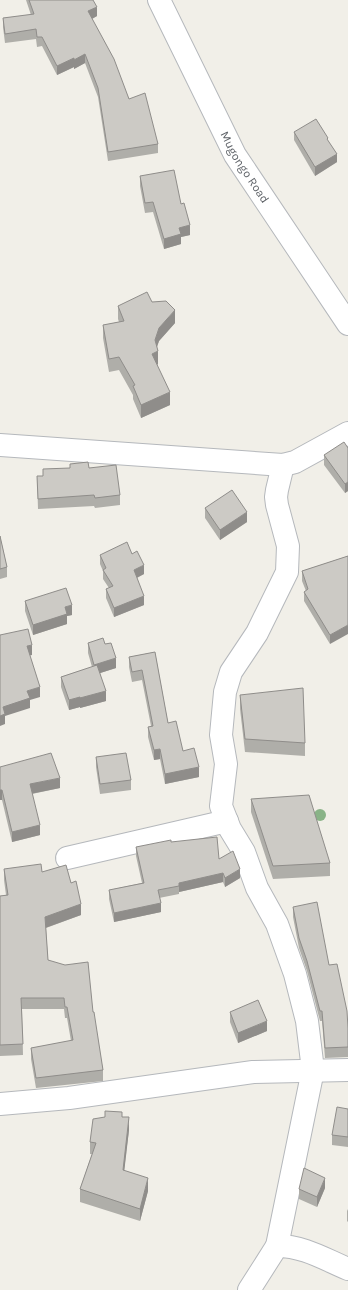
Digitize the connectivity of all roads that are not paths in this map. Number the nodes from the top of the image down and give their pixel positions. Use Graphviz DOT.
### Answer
graph roads {
  1 [pos="159,0"];
  2 [pos="348,324"];
  3 [pos="348,433"];
  4 [pos="0,445"];
  5 [pos="283,465"];
  6 [pos="227,821"];
  7 [pos="67,858"];
  8 [pos="313,1070"];
  9 [pos="348,1070"];
  10 [pos="0,1104"];
  11 [pos="277,1246"];
  12 [pos="348,1270"];
  13 [pos="249,1290"];
  1 -- 2 [label="street, Mugongo Road"];
  3 -- 5 [label="street"];
  4 -- 5 [label="street"];
  5 -- 6 [label="street"];
  6 -- 7 [label="street"];
  6 -- 8 [label="street"];
  8 -- 9 [label="street"];
  8 -- 10 [label="street"];
  8 -- 11 [label="street"];
  11 -- 12 [label="street"];
  11 -- 13 [label="street"];
}
